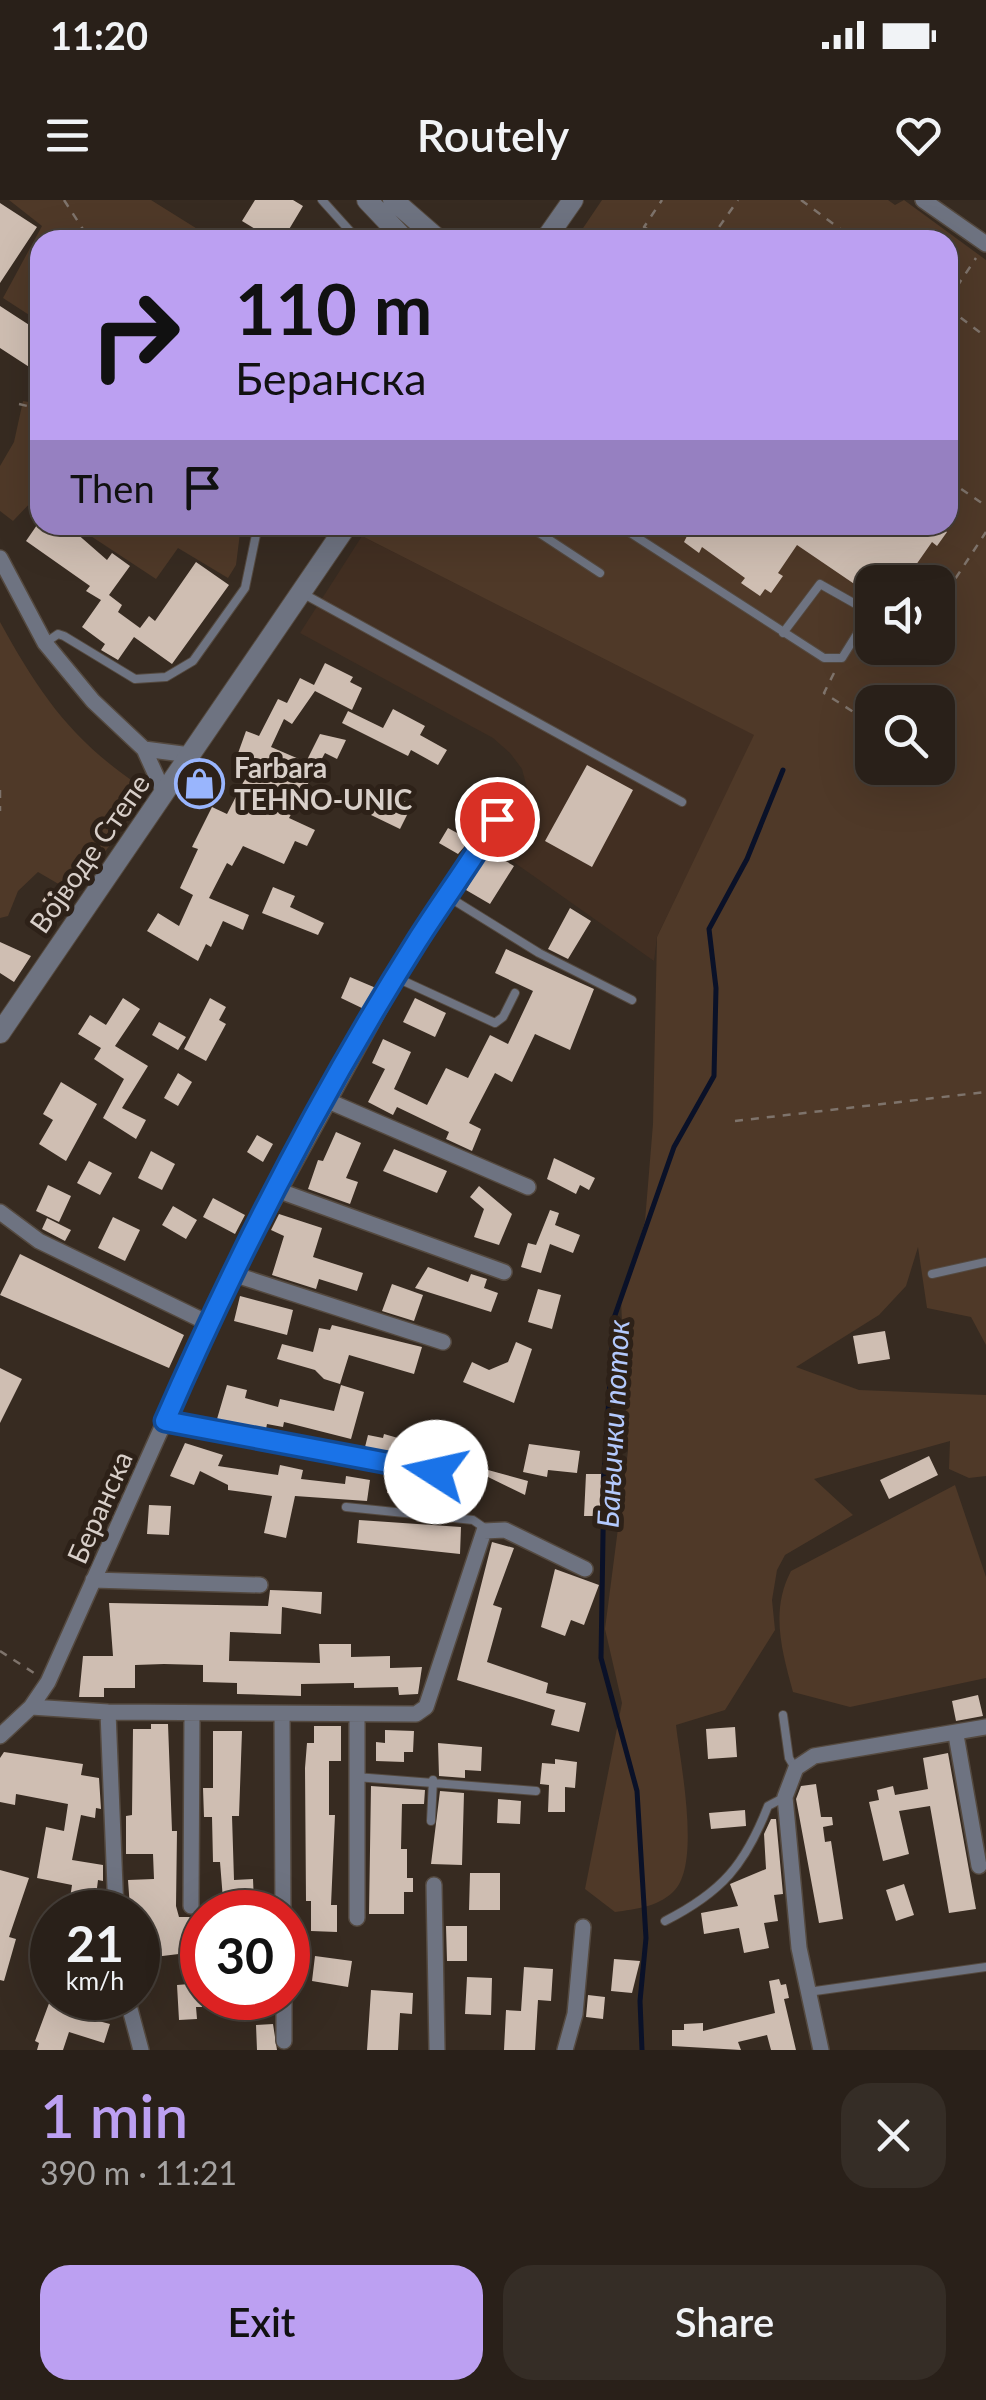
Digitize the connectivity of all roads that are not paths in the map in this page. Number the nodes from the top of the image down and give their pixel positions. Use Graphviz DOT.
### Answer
graph roads {
  1 [pos="322,200"];
  2 [pos="367,200"];
  3 [pos="572,200"];
  4 [pos="923,200"];
  5 [pos="388,208"];
  6 [pos="349,230"];
  7 [pos="400,230"];
  8 [pos="425,230"];
  9 [pos="552,230"];
  10 [pos="986,244"];
  11 [pos="256,535"];
  12 [pos="340,535"];
  13 [pos="544,535"];
  14 [pos="633,535"];
  15 [pos="0,558"];
  16 [pos="600,573"];
  17 [pos="302,593"];
  18 [pos="783,633"];
  19 [pos="45,643"];
  20 [pos="144,749"];
  21 [pos="190,755"];
  22 [pos="164,793"];
  23 [pos="682,802"];
  24 [pos="497,819"];
  25 [pos="447,896"];
  26 [pos="397,978"];
  27 [pos="514,993"];
  28 [pos="632,1000"];
  29 [pos="0,1033"];
  30 [pos="326,1100"];
  31 [pos="528,1188"];
  32 [pos="277,1190"];
  33 [pos="0,1212"];
  34 [pos="986,1262"];
  35 [pos="504,1272"];
  36 [pos="233,1274"];
  37 [pos="932,1274"];
  38 [pos="208,1323"];
  39 [pos="443,1342"];
  40 [pos="165,1421"];
  41 [pos="436,1472"];
  42 [pos="346,1507"];
  43 [pos="485,1530"];
  44 [pos="584,1569"];
  45 [pos="93,1580"];
  46 [pos="260,1585"];
  47 [pos="31,1706"];
  48 [pos="108,1712"];
  49 [pos="192,1713"];
  50 [pos="282,1714"];
  51 [pos="357,1714"];
  52 [pos="783,1715"];
  53 [pos="986,1727"];
  54 [pos="956,1735"];
  55 [pos="0,1736"];
  56 [pos="796,1768"];
  57 [pos="356,1777"];
  58 [pos="433,1780"];
  59 [pos="536,1792"];
  60 [pos="785,1797"];
  61 [pos="431,1821"];
  62 [pos="979,1866"];
  63 [pos="434,1885"];
  64 [pos="115,1890"];
  65 [pos="191,1890"];
  66 [pos="283,1890"];
  67 [pos="357,1918"];
  68 [pos="665,1920"];
  69 [pos="583,1927"];
  70 [pos="986,1967"];
  71 [pos="808,1992"];
  72 [pos="134,2020"];
  73 [pos="284,2020"];
  74 [pos="284,2042"];
  75 [pos="141,2050"];
  76 [pos="437,2050"];
  77 [pos="565,2050"];
  78 [pos="821,2050"];
  1 -- 6 [label="lane"];
  2 -- 5 [label="street"];
  3 -- 9 [label="street"];
  4 -- 10 [label="street"];
  5 -- 7 [label="street"];
  5 -- 8 [label="street"];
  11 -- 19 [label="lane"];
  12 -- 17 [label="street, Војводе Степе"];
  13 -- 16 [label="lane"];
  14 -- 18 [label="lane"];
  15 -- 19 [label="street, Војводе Степе"];
  17 -- 21 [label="street, Војводе Степе"];
  17 -- 23 [label="lane"];
  18 -- 18 [label="lane"];
  19 -- 20 [label="street, Војводе Степе"];
  20 -- 21 [label="street, Војводе Степе"];
  20 -- 22 [label="street"];
  21 -- 22 [label="street, Војводе Степе"];
  22 -- 29 [label="street, Војводе Степе"];
  24 -- 25 [label="street, Беранска"];
  25 -- 26 [label="street, Беранска"];
  25 -- 28 [label="lane"];
  26 -- 27 [label="lane"];
  26 -- 30 [label="street, Беранска"];
  30 -- 31 [label="street"];
  30 -- 32 [label="street, Беранска"];
  32 -- 35 [label="street"];
  32 -- 36 [label="street, Беранска"];
  33 -- 38 [label="street"];
  34 -- 37 [label="lane"];
  36 -- 38 [label="street, Беранска"];
  36 -- 39 [label="street"];
  38 -- 40 [label="street, Беранска"];
  40 -- 41 [label="street"];
  40 -- 45 [label="street, Беранска"];
  42 -- 43 [label="lane"];
  43 -- 44 [label="street"];
  43 -- 51 [label="street"];
  45 -- 46 [label="street"];
  45 -- 47 [label="street, Беранска"];
  47 -- 48 [label="street"];
  47 -- 55 [label="street, Беранска"];
  48 -- 49 [label="street"];
  48 -- 64 [label="street"];
  49 -- 50 [label="street"];
  49 -- 65 [label="street"];
  50 -- 51 [label="street"];
  50 -- 66 [label="street"];
  51 -- 57 [label="street"];
  52 -- 56 [label="lane"];
  53 -- 54 [label="street"];
  54 -- 56 [label="street"];
  54 -- 62 [label="street"];
  56 -- 60 [label="street"];
  57 -- 58 [label="lane"];
  57 -- 67 [label="street"];
  58 -- 59 [label="lane"];
  58 -- 61 [label="lane"];
  60 -- 68 [label="lane"];
  60 -- 71 [label="street"];
  63 -- 76 [label="street"];
  69 -- 77 [label="street"];
  70 -- 71 [label="lane"];
  71 -- 78 [label="street"];
  72 -- 75 [label="street"];
  73 -- 74 [label="street"];
}
